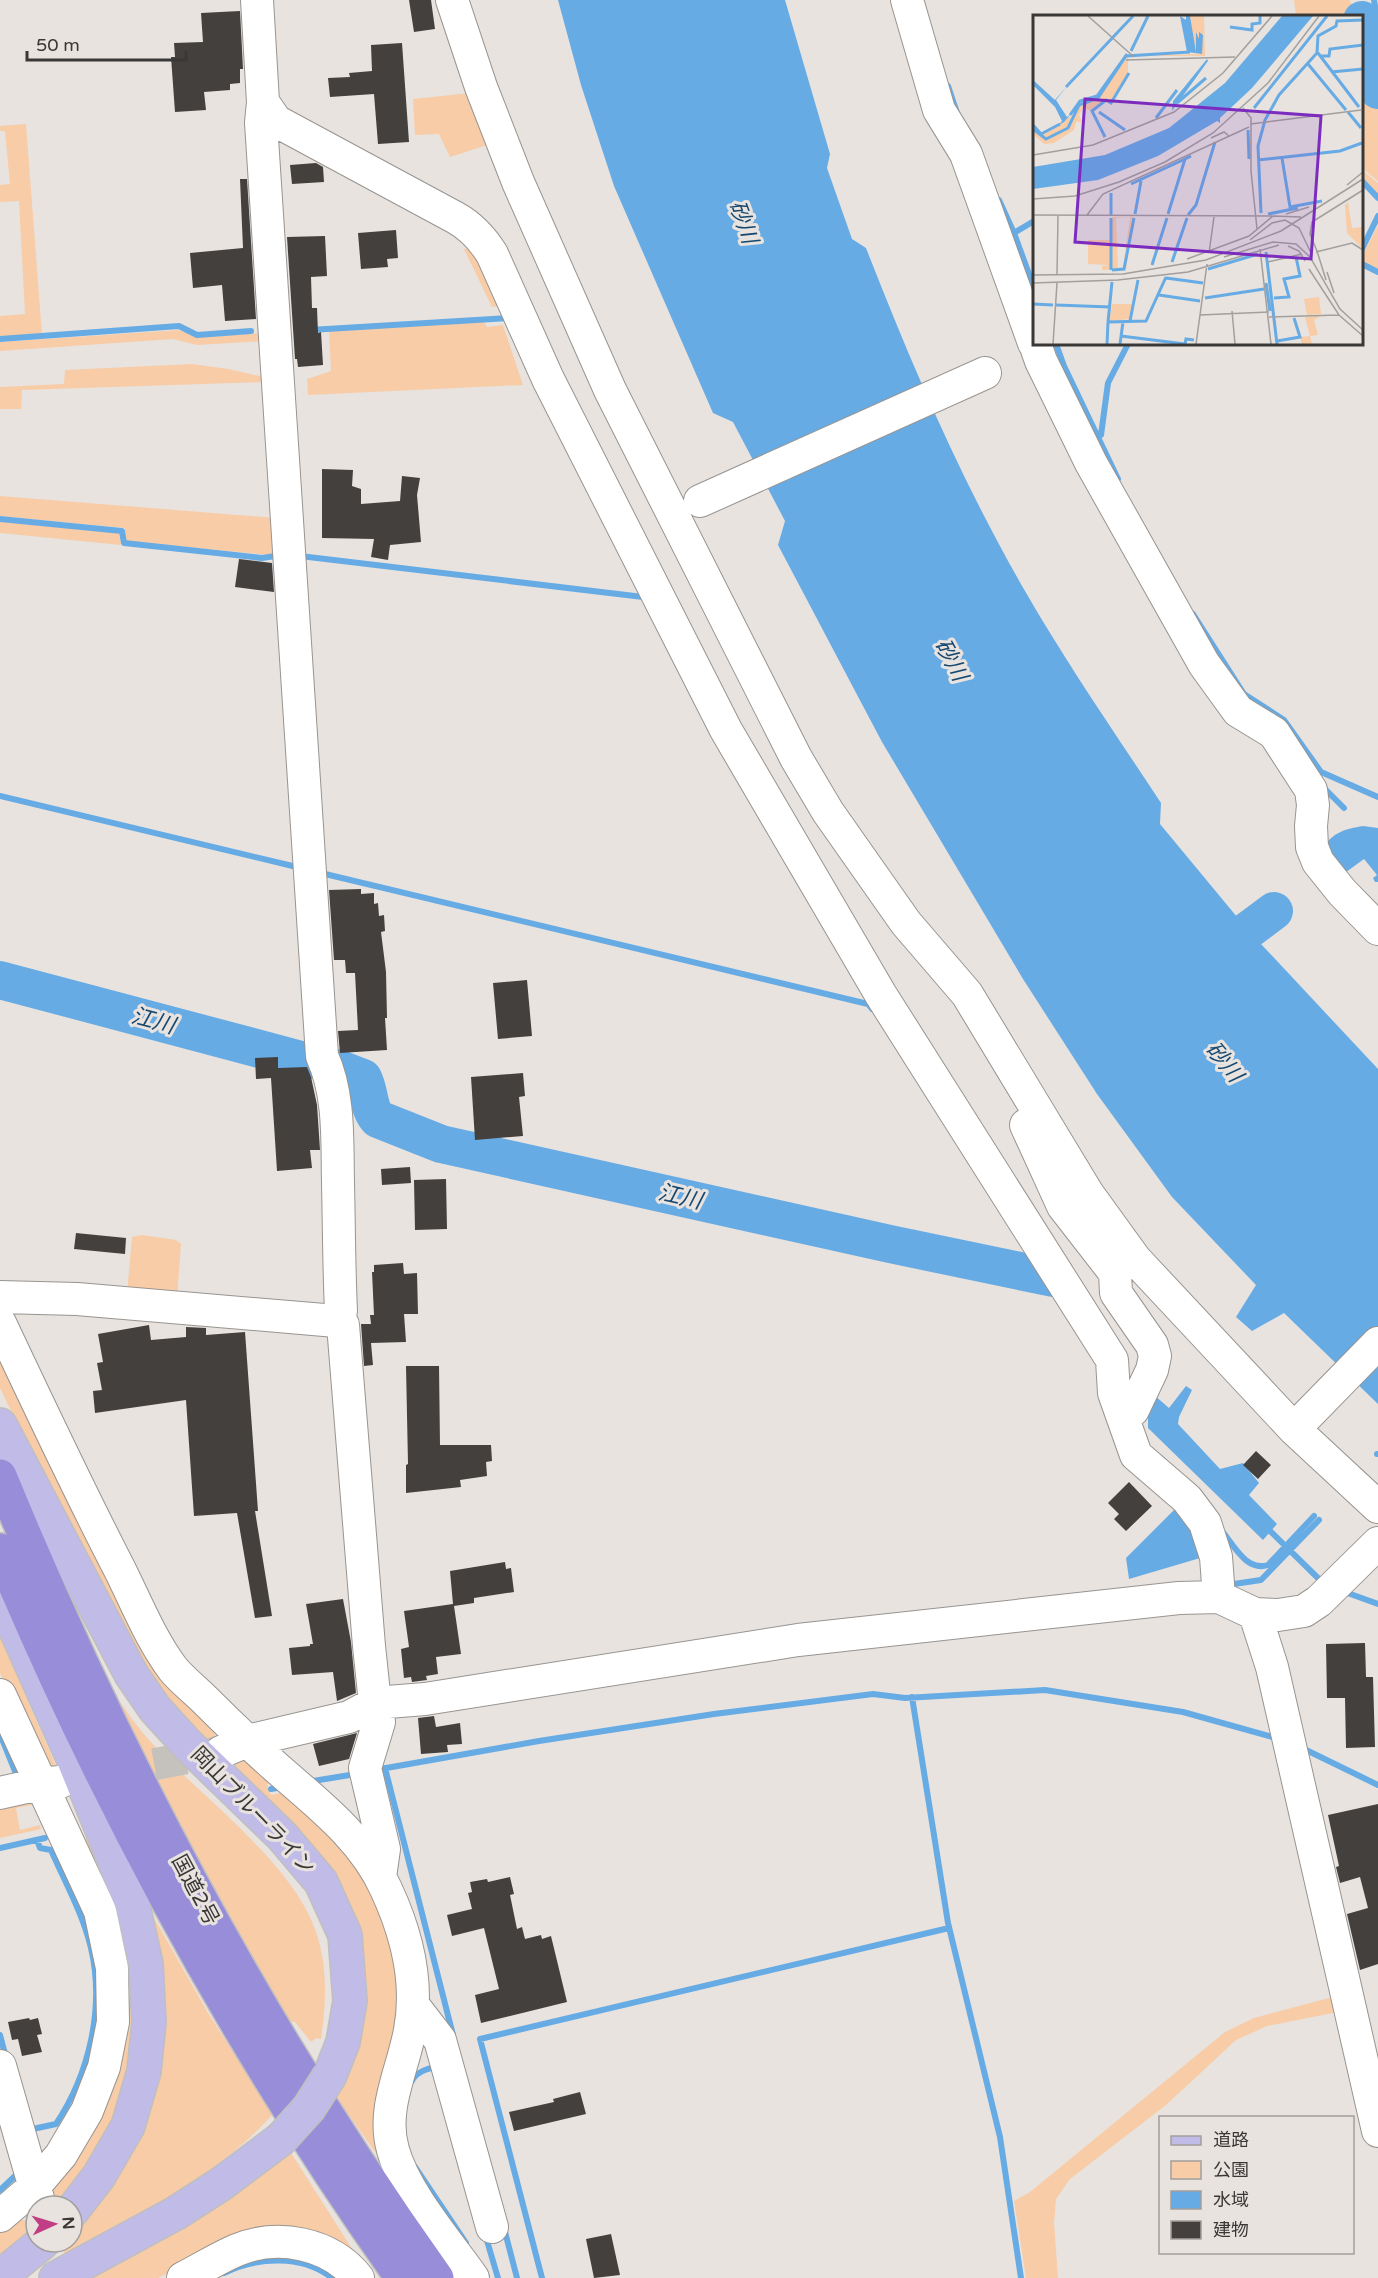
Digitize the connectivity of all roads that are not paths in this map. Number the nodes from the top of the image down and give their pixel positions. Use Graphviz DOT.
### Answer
graph roads {
  1 [pos="257,0"];
  2 [pos="452,0"];
  3 [pos="907,0"];
  4 [pos="263,102"];
  5 [pos="1033,338"];
  6 [pos="1036,345"];
  7 [pos="979,376"];
  8 [pos="700,501"];
  9 [pos="1378,929"];
  10 [pos="1009,1063"];
  11 [pos="0,1297"];
  12 [pos="336,1321"];
  13 [pos="0,1323"];
  14 [pos="1378,1342"];
  15 [pos="1123,1414"];
  16 [pos="1302,1420"];
  17 [pos="0,1425"];
  18 [pos="0,1476"];
  19 [pos="1378,1507"];
  20 [pos="1378,1543"];
  21 [pos="0,1550"];
  22 [pos="1218,1589"];
  23 [pos="0,1594"];
  24 [pos="1255,1614"];
  25 [pos="0,1695"];
  26 [pos="375,1703"];
  27 [pos="234,1747"];
  28 [pos="50,1783"];
  29 [pos="0,1793"];
  30 [pos="380,1877"];
  31 [pos="413,2005"];
  32 [pos="0,2066"];
  33 [pos="1378,2131"];
  34 [pos="36,2194"];
  35 [pos="38,2194"];
  36 [pos="84,2195"];
  37 [pos="24,2203"];
  38 [pos="0,2216"];
  39 [pos="492,2227"];
  40 [pos="28,2254"];
  41 [pos="0,2277"];
  42 [pos="56,2278"];
  43 [pos="183,2278"];
  44 [pos="358,2278"];
  45 [pos="402,2278"];
  46 [pos="437,2278"];
  47 [pos="473,2278"];
  1 -- 4 [label="street"];
  2 -- 10 [label="street"];
  3 -- 5 [label="street"];
  4 -- 12 [label="street"];
  4 -- 15 [label="street"];
  6 -- 9 [label="street"];
  7 -- 8 [label="street"];
  10 -- 15 [label="street"];
  10 -- 16 [label="street"];
  11 -- 12 [label="street"];
  12 -- 26 [label="street"];
  13 -- 27 [label="street"];
  14 -- 16 [label="street"];
  15 -- 22 [label="street"];
  16 -- 19 [label="street"];
  17 -- 42 [label="main road, 岡山ブルーライン, bridge"];
  18 -- 46 [label="highway, 国道2号"];
  20 -- 24 [label="street"];
  21 -- 45 [label="highway, 国道2号"];
  22 -- 24 [label="street"];
  22 -- 26 [label="street"];
  23 -- 36 [label="main road"];
  24 -- 33 [label="street"];
  25 -- 28 [label="street"];
  26 -- 27 [label="street"];
  26 -- 30 [label="street"];
  27 -- 30 [label="street"];
  28 -- 29 [label="street"];
  28 -- 35 [label="street"];
  30 -- 31 [label="street"];
  31 -- 39 [label="street"];
  31 -- 47 [label="street"];
  32 -- 34 [label="street"];
  37 -- 38 [label="street"];
  40 -- 41 [label="main road"];
  43 -- 44 [label="street"];
}
